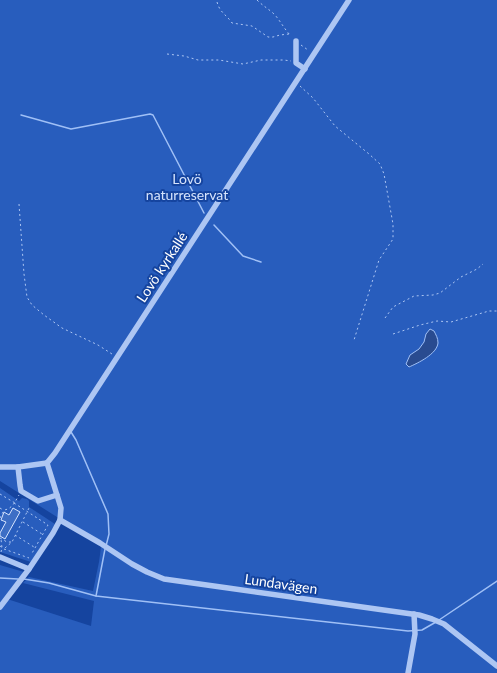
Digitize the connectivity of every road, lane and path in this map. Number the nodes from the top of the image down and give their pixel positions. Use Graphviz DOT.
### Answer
graph roads {
  1 [pos="257,0"];
  2 [pos="349,0"];
  3 [pos="217,2"];
  4 [pos="289,34"];
  5 [pos="296,41"];
  6 [pos="167,54"];
  7 [pos="314,54"];
  8 [pos="296,63"];
  9 [pos="305,69"];
  10 [pos="296,84"];
  11 [pos="19,204"];
  12 [pos="483,264"];
  13 [pos="497,311"];
  14 [pos="385,318"];
  15 [pos="393,334"];
  16 [pos="354,340"];
  17 [pos="117,357"];
  18 [pos="47,463"];
  19 [pos="0,467"];
  20 [pos="18,467"];
  21 [pos="21,491"];
  22 [pos="0,494"];
  23 [pos="57,495"];
  24 [pos="14,503"];
  25 [pos="30,506"];
  26 [pos="0,508"];
  27 [pos="4,510"];
  28 [pos="27,512"];
  29 [pos="0,518"];
  30 [pos="60,520"];
  31 [pos="22,522"];
  32 [pos="15,535"];
  33 [pos="42,535"];
  34 [pos="1,538"];
  35 [pos="12,542"];
  36 [pos="35,547"];
  37 [pos="1,551"];
  38 [pos="29,569"];
  39 [pos="0,607"];
  40 [pos="414,614"];
  41 [pos="497,666"];
  42 [pos="408,673"];
  1 -- 4 [label="path"];
  2 -- 7 [label="street, Lovö kyrkallé"];
  3 -- 4 [label="path"];
  4 -- 5 [label="path"];
  5 -- 7 [label="path"];
  5 -- 8 [label="street"];
  6 -- 8 [label="path"];
  7 -- 9 [label="street, Lovö kyrkallé"];
  8 -- 9 [label="street"];
  9 -- 10 [label="street, Lovö kyrkallé"];
  10 -- 16 [label="path"];
  10 -- 17 [label="street, Lovö kyrkallé"];
  11 -- 17 [label="path"];
  12 -- 14 [label="path"];
  13 -- 15 [label="path"];
  17 -- 18 [label="street, Lovö kyrkallé"];
  18 -- 20 [label="street"];
  18 -- 23 [label="street"];
  19 -- 20 [label="street"];
  20 -- 21 [label="street"];
  21 -- 23 [label="street"];
  21 -- 24 [label="path"];
  22 -- 24 [label="path"];
  23 -- 30 [label="street"];
  24 -- 27 [label="path"];
  24 -- 28 [label="path"];
  25 -- 28 [label="path"];
  26 -- 27 [label="path"];
  27 -- 29 [label="path"];
  28 -- 31 [label="path"];
  28 -- 33 [label="path"];
  30 -- 38 [label="street"];
  30 -- 40 [label="street, Lundavägen"];
  31 -- 32 [label="path"];
  31 -- 33 [label="path"];
  32 -- 35 [label="path"];
  32 -- 36 [label="path"];
  33 -- 36 [label="path"];
  34 -- 35 [label="path"];
  34 -- 37 [label="path"];
  35 -- 37 [label="path"];
  36 -- 37 [label="path"];
  37 -- 38 [label="street"];
  38 -- 39 [label="street"];
  40 -- 41 [label="street, Lundavägen"];
  40 -- 42 [label="street"];
}
